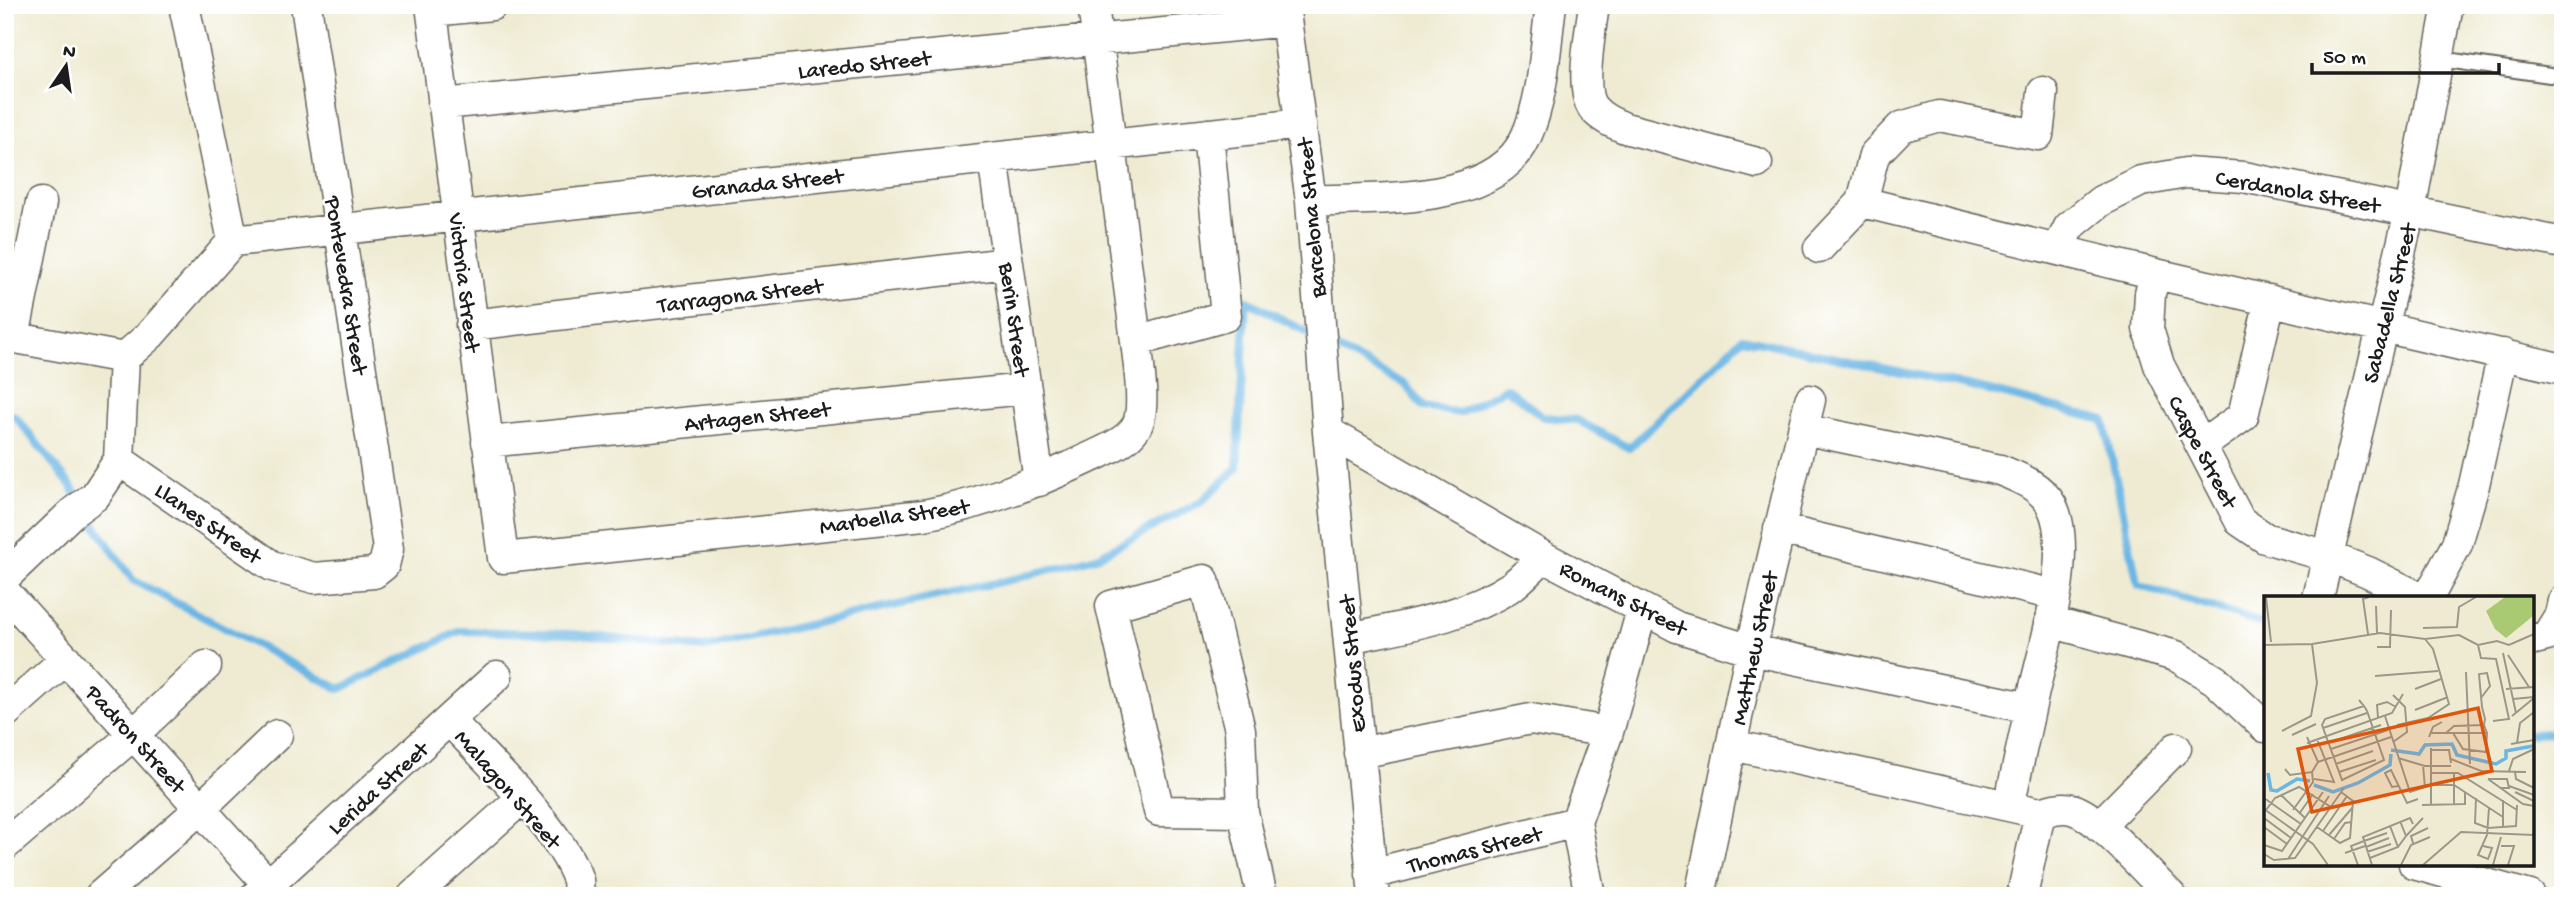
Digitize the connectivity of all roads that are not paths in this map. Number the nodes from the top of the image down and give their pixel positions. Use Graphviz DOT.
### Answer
graph roads {
  1 [pos="184,5"];
  2 [pos="306,5"];
  3 [pos="492,5"];
  4 [pos="1093,5"];
  5 [pos="1551,5"];
  6 [pos="1594,5"];
  7 [pos="2448,5"];
  8 [pos="431,8"];
  9 [pos="1285,13"];
  10 [pos="1098,40"];
  11 [pos="2440,59"];
  12 [pos="2550,75"];
  13 [pos="2043,92"];
  14 [pos="443,104"];
  15 [pos="1301,124"];
  16 [pos="1208,134"];
  17 [pos="1111,145"];
  18 [pos="993,158"];
  19 [pos="1757,163"];
  20 [pos="1311,201"];
  21 [pos="1862,202"];
  22 [pos="41,203"];
  23 [pos="2410,211"];
  24 [pos="457,216"];
  25 [pos="339,230"];
  26 [pos="233,241"];
  27 [pos="2563,243"];
  28 [pos="1819,248"];
  29 [pos="2058,249"];
  30 [pos="1008,262"];
  31 [pos="2156,274"];
  32 [pos="2270,300"];
  33 [pos="471,325"];
  34 [pos="2382,326"];
  35 [pos="10,336"];
  36 [pos="1136,341"];
  37 [pos="2502,354"];
  38 [pos="124,358"];
  39 [pos="2563,369"];
  40 [pos="1026,389"];
  41 [pos="1810,400"];
  42 [pos="1803,429"];
  43 [pos="1328,432"];
  44 [pos="487,442"];
  45 [pos="2201,446"];
  46 [pos="119,460"];
  47 [pos="1040,481"];
  48 [pos="1779,529"];
  49 [pos="2327,556"];
  50 [pos="1544,557"];
  51 [pos="503,558"];
  52 [pos="384,565"];
  53 [pos="5,577"];
  54 [pos="5,592"];
  55 [pos="2318,596"];
  56 [pos="2416,596"];
  57 [pos="2429,596"];
  58 [pos="2563,601"];
  59 [pos="2053,608"];
  60 [pos="1642,610"];
  61 [pos="1349,638"];
  62 [pos="2533,640"];
  63 [pos="1751,650"];
  64 [pos="66,659"];
  65 [pos="206,666"];
  66 [pos="498,677"];
  67 [pos="2031,708"];
  68 [pos="5,713"];
  69 [pos="450,721"];
  70 [pos="2264,726"];
  71 [pos="1608,732"];
  72 [pos="133,735"];
  73 [pos="276,735"];
  74 [pos="1732,745"];
  75 [pos="2176,748"];
  76 [pos="1359,754"];
  77 [pos="522,798"];
  78 [pos="2009,806"];
  79 [pos="201,808"];
  80 [pos="1243,812"];
  81 [pos="2040,814"];
  82 [pos="1576,822"];
  83 [pos="2099,826"];
  84 [pos="5,845"];
  85 [pos="2421,866"];
  86 [pos="1373,885"];
  87 [pos="262,890"];
  88 [pos="100,896"];
  89 [pos="412,896"];
  90 [pos="578,896"];
  91 [pos="1262,896"];
  92 [pos="1590,896"];
  93 [pos="1700,896"];
  94 [pos="2022,896"];
  95 [pos="2171,896"];
  96 [pos="2530,896"];
  1 -- 26 [label="street"];
  2 -- 25 [label="street, Pontevedra Street"];
  3 -- 8 [label="street"];
  4 -- 10 [label="street, Marbella Street"];
  5 -- 20 [label="street"];
  6 -- 19 [label="street"];
  7 -- 11 [label="street, Sabadella Street"];
  8 -- 14 [label="street, Victoria Street"];
  9 -- 10 [label="street, Laredo Street"];
  9 -- 15 [label="street, Barcelona Street"];
  10 -- 14 [label="street, Laredo Street"];
  10 -- 17 [label="street, Marbella Street"];
  11 -- 12 [label="lane"];
  11 -- 23 [label="street, Sabadella Street"];
  13 -- 21 [label="street"];
  14 -- 24 [label="street, Victoria Street"];
  15 -- 16 [label="street, Granada Street"];
  15 -- 20 [label="street, Barcelona Street"];
  16 -- 17 [label="street, Granada Street"];
  16 -- 36 [label="street"];
  17 -- 18 [label="street, Granada Street"];
  17 -- 36 [label="street, Marbella Street"];
  18 -- 24 [label="street, Granada Street"];
  18 -- 30 [label="street, Berin Street"];
  20 -- 43 [label="street, Barcelona Street"];
  21 -- 28 [label="street"];
  21 -- 29 [label="street"];
  22 -- 35 [label="street"];
  23 -- 27 [label="street, Cerdanola Street"];
  23 -- 29 [label="street, Cerdanola Street"];
  23 -- 34 [label="street, Sabadella Street"];
  24 -- 25 [label="street, Granada Street"];
  24 -- 33 [label="street, Victoria Street"];
  25 -- 26 [label="street, Granada Street"];
  25 -- 52 [label="street, Pontevedra Street"];
  26 -- 38 [label="street"];
  29 -- 31 [label="street"];
  30 -- 33 [label="street, Tarragona Street"];
  30 -- 40 [label="street, Berin Street"];
  31 -- 32 [label="street"];
  31 -- 45 [label="street, Caspe Street"];
  32 -- 34 [label="street"];
  32 -- 45 [label="street"];
  33 -- 44 [label="street, Victoria Street"];
  34 -- 37 [label="street"];
  34 -- 49 [label="street, Sabadella Street"];
  35 -- 38 [label="street"];
  36 -- 47 [label="street, Marbella Street"];
  37 -- 39 [label="street"];
  37 -- 57 [label="street"];
  38 -- 46 [label="street"];
  40 -- 44 [label="street, Artagen Street"];
  40 -- 47 [label="street, Berin Street"];
  41 -- 42 [label="street, Matthew Street"];
  42 -- 48 [label="street, Matthew Street"];
  42 -- 59 [label="street"];
  43 -- 50 [label="street, Romans Street"];
  43 -- 61 [label="street, Exodus Street"];
  44 -- 51 [label="street, Victoria Street"];
  45 -- 49 [label="street, Caspe Street"];
  46 -- 52 [label="street, Llanes Street"];
  46 -- 53 [label="street"];
  47 -- 51 [label="street, Marbella Street"];
  48 -- 59 [label="street"];
  48 -- 63 [label="street, Matthew Street"];
  49 -- 55 [label="street, Sabadella Street"];
  49 -- 56 [label="street, Caspe Street"];
  50 -- 60 [label="street, Romans Street"];
  50 -- 61 [label="street"];
  54 -- 64 [label="street, Padron Street"];
  58 -- 62 [label="street"];
  59 -- 67 [label="street"];
  59 -- 70 [label="street"];
  60 -- 63 [label="street, Romans Street"];
  60 -- 71 [label="street"];
  61 -- 76 [label="street, Exodus Street"];
  63 -- 67 [label="street, Romans Street"];
  63 -- 74 [label="street, Matthew Street"];
  64 -- 68 [label="street"];
  64 -- 72 [label="street, Padron Street"];
  65 -- 72 [label="street"];
  66 -- 69 [label="street, Lerida Street"];
  67 -- 78 [label="street"];
  69 -- 77 [label="street, Malagon Street"];
  69 -- 87 [label="street, Lerida Street"];
  71 -- 76 [label="street"];
  71 -- 82 [label="street"];
  72 -- 79 [label="street, Padron Street"];
  72 -- 84 [label="street"];
  73 -- 79 [label="street"];
  74 -- 78 [label="street"];
  74 -- 93 [label="street, Matthew Street"];
  75 -- 83 [label="street"];
  76 -- 86 [label="street, Exodus Street"];
  77 -- 89 [label="street"];
  77 -- 90 [label="street, Malagon Street"];
  78 -- 81 [label="street"];
  79 -- 87 [label="street, Padron Street"];
  79 -- 88 [label="street"];
  80 -- 80 [label="street"];
  80 -- 91 [label="street"];
  81 -- 83 [label="street"];
  81 -- 94 [label="street"];
  82 -- 86 [label="street, Thomas Street"];
  82 -- 92 [label="street"];
  83 -- 95 [label="street"];
  85 -- 96 [label="street"];
}
